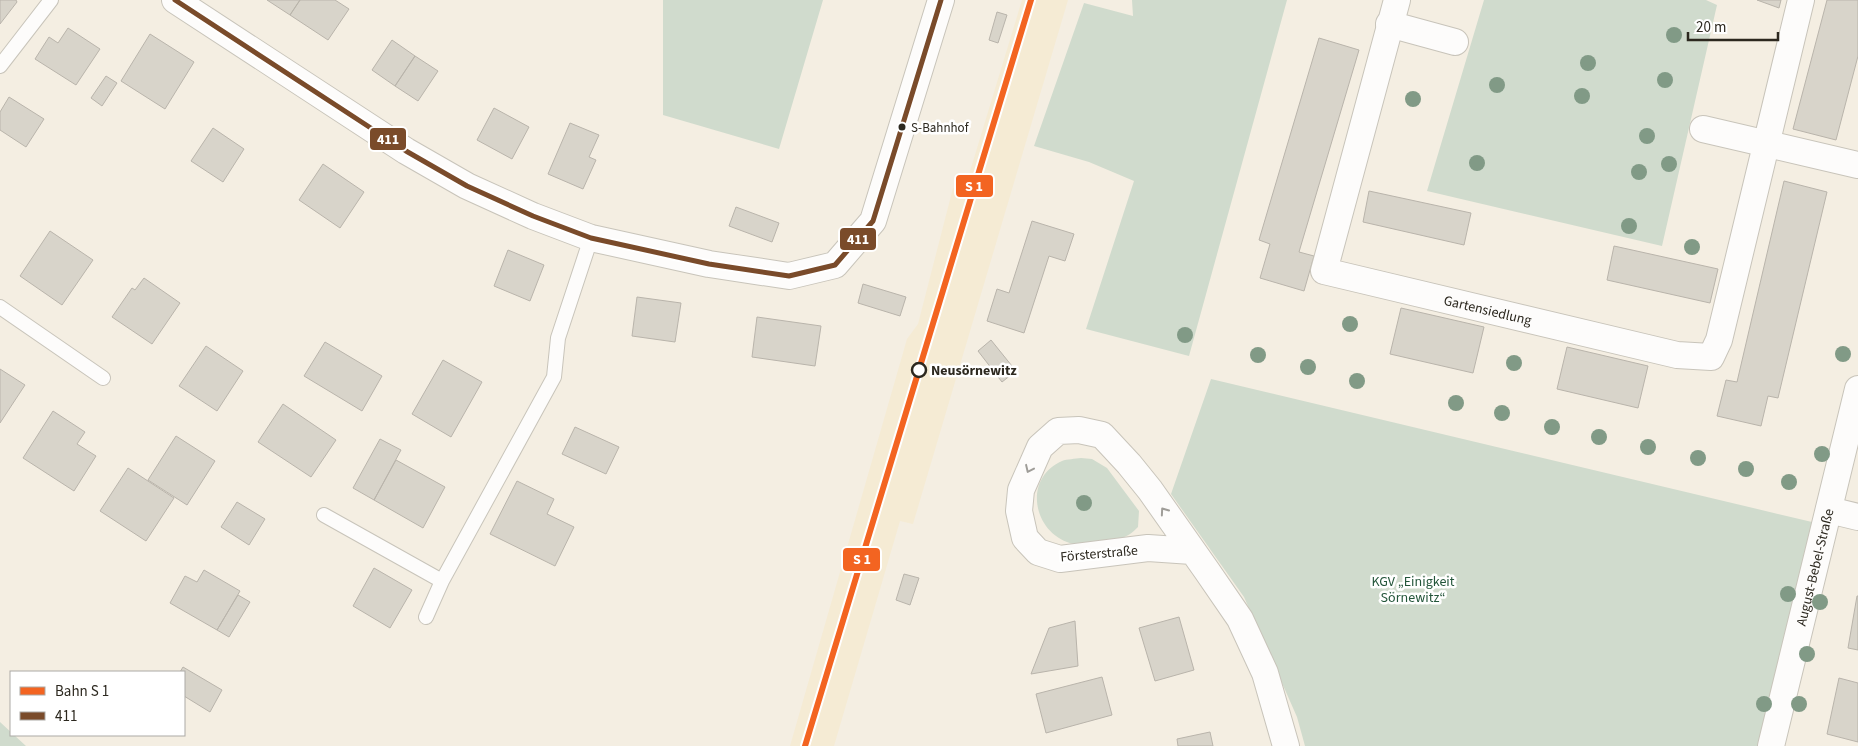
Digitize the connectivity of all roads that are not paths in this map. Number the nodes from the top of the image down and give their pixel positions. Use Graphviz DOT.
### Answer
graph roads {
  1 [pos="51,0"];
  2 [pos="176,0"];
  3 [pos="941,0"];
  4 [pos="1801,0"];
  5 [pos="1393,12"];
  6 [pos="1456,42"];
  7 [pos="0,66"];
  8 [pos="1703,128"];
  9 [pos="1767,145"];
  10 [pos="1858,165"];
  11 [pos="590,238"];
  12 [pos="0,307"];
  13 [pos="103,378"];
  14 [pos="1858,389"];
  15 [pos="1829,510"];
  16 [pos="324,515"];
  17 [pos="1858,517"];
  18 [pos="1192,551"];
  19 [pos="442,581"];
  20 [pos="426,617"];
  21 [pos="1286,746"];
  22 [pos="1771,746"];
  1 -- 7 [label="lane"];
  2 -- 11 [label="street"];
  3 -- 11 [label="street"];
  4 -- 9 [label="street, Gartensiedlung"];
  5 -- 6 [label="street"];
  5 -- 9 [label="street, Gartensiedlung"];
  8 -- 9 [label="street"];
  9 -- 10 [label="street"];
  11 -- 19 [label="lane"];
  12 -- 13 [label="lane"];
  14 -- 15 [label="street, August-Bebel-Straße"];
  15 -- 17 [label="street"];
  15 -- 22 [label="street, August-Bebel-Straße"];
  16 -- 19 [label="lane"];
  18 -- 18 [label="street, Försterstraße, one-way"];
  18 -- 21 [label="street, Försterstraße"];
  19 -- 20 [label="lane"];
}
